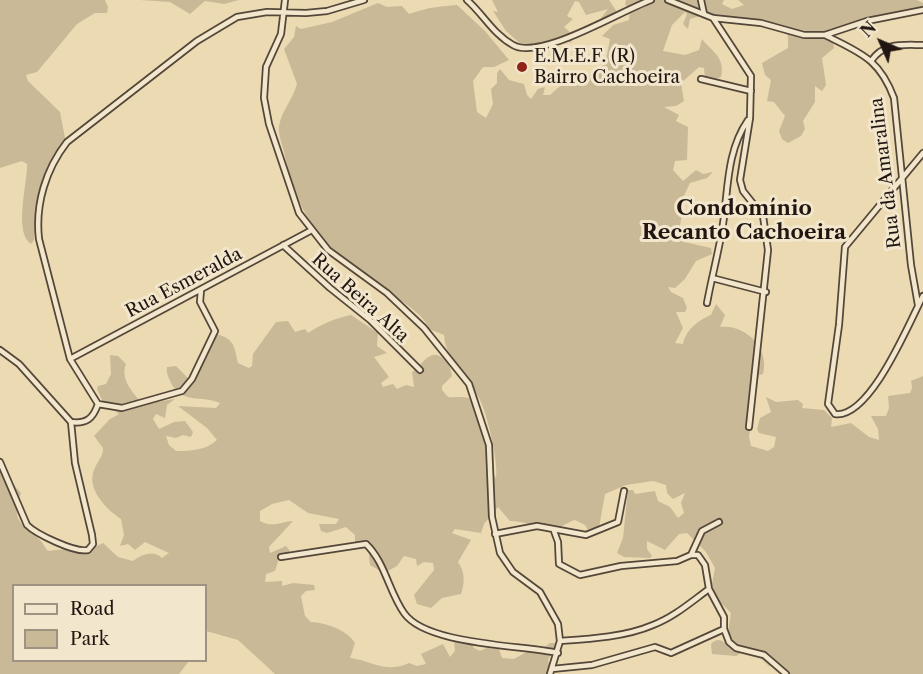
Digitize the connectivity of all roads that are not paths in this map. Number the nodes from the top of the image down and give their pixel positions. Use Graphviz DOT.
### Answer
graph roads {
  1 [pos="285,0"];
  2 [pos="364,0"];
  3 [pos="467,0"];
  4 [pos="651,0"];
  5 [pos="668,0"];
  6 [pos="701,0"];
  7 [pos="923,10"];
  8 [pos="283,13"];
  9 [pos="704,14"];
  10 [pos="713,18"];
  11 [pos="825,35"];
  12 [pos="923,45"];
  13 [pos="871,61"];
  14 [pos="701,79"];
  15 [pos="751,91"];
  16 [pos="750,118"];
  17 [pos="923,153"];
  18 [pos="902,179"];
  19 [pos="310,231"];
  20 [pos="283,246"];
  21 [pos="712,278"];
  22 [pos="201,290"];
  23 [pos="766,292"];
  24 [pos="923,296"];
  25 [pos="707,303"];
  26 [pos="918,305"];
  27 [pos="0,350"];
  28 [pos="70,359"];
  29 [pos="420,370"];
  30 [pos="98,404"];
  31 [pos="71,422"];
  32 [pos="749,427"];
  33 [pos="0,462"];
  34 [pos="624,491"];
  35 [pos="719,522"];
  36 [pos="554,531"];
  37 [pos="495,534"];
  38 [pos="691,555"];
  39 [pos="281,557"];
  40 [pos="709,589"];
  41 [pos="724,628"];
  42 [pos="560,641"];
  43 [pos="558,653"];
  44 [pos="551,671"];
  45 [pos="786,674"];
  1 -- 8 [label="street"];
  2 -- 8 [label="street"];
  3 -- 4 [label="street"];
  5 -- 9 [label="street"];
  6 -- 9 [label="street"];
  7 -- 11 [label="street"];
  8 -- 19 [label="street"];
  8 -- 28 [label="street"];
  9 -- 10 [label="street"];
  10 -- 11 [label="street"];
  10 -- 15 [label="street"];
  11 -- 13 [label="street, Rua da Amaralina"];
  12 -- 13 [label="street"];
  13 -- 18 [label="street, Rua da Amaralina"];
  14 -- 15 [label="street"];
  15 -- 16 [label="street"];
  16 -- 21 [label="street"];
  16 -- 23 [label="street"];
  17 -- 18 [label="street"];
  18 -- 26 [label="street, Rua da Amaralina"];
  18 -- 26 [label="street"];
  19 -- 20 [label="street, Rua Esmeralda"];
  19 -- 37 [label="street"];
  20 -- 22 [label="street, Rua Esmeralda"];
  20 -- 29 [label="street, Rua Beira Alta"];
  21 -- 23 [label="street"];
  21 -- 25 [label="street"];
  22 -- 28 [label="street, Rua Esmeralda"];
  22 -- 30 [label="street"];
  23 -- 32 [label="street"];
  24 -- 26 [label="street"];
  27 -- 31 [label="street"];
  28 -- 30 [label="street"];
  30 -- 31 [label="street"];
  31 -- 33 [label="street"];
  34 -- 36 [label="street"];
  35 -- 38 [label="street"];
  36 -- 37 [label="street"];
  36 -- 38 [label="street"];
  37 -- 42 [label="street"];
  38 -- 40 [label="street"];
  39 -- 43 [label="street"];
  40 -- 41 [label="street"];
  40 -- 42 [label="street"];
  41 -- 44 [label="street"];
  41 -- 45 [label="street"];
  42 -- 43 [label="street"];
  43 -- 44 [label="street"];
}
